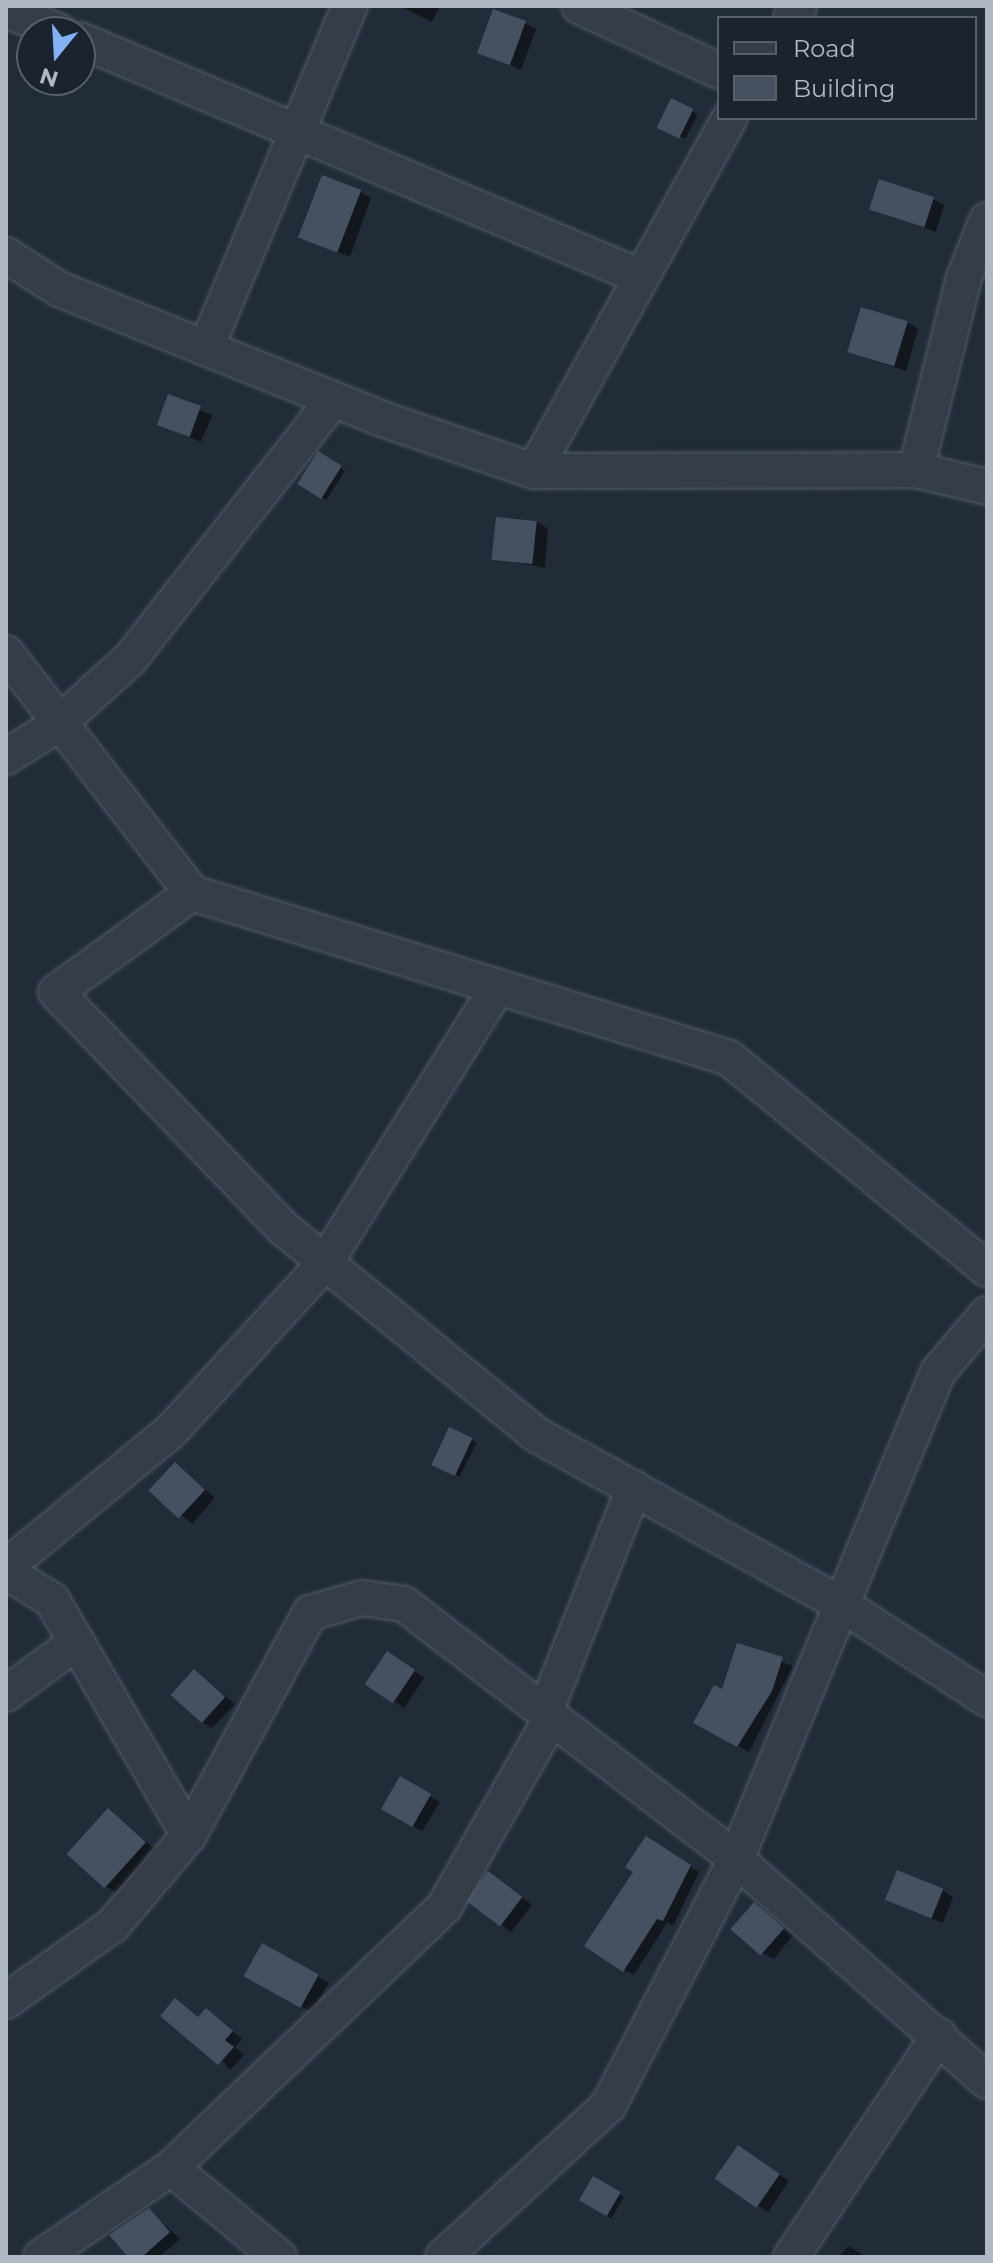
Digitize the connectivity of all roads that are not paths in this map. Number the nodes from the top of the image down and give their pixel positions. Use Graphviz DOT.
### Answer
graph roads {
  1 [pos="350,6"];
  2 [pos="579,6"];
  3 [pos="96,47"];
  4 [pos="717,70"];
  5 [pos="729,120"];
  6 [pos="298,131"];
  7 [pos="987,220"];
  8 [pos="6,255"];
  9 [pos="641,277"];
  10 [pos="975,282"];
  11 [pos="206,348"];
  12 [pos="333,400"];
  13 [pos="916,470"];
  14 [pos="534,471"];
  15 [pos="987,487"];
  16 [pos="6,653"];
  17 [pos="57,725"];
  18 [pos="6,757"];
  19 [pos="192,893"];
  20 [pos="497,988"];
  21 [pos="325,1263"];
  22 [pos="987,1269"];
  23 [pos="987,1314"];
  24 [pos="634,1488"];
  25 [pos="6,1569"];
  26 [pos="841,1604"];
  27 [pos="77,1642"];
  28 [pos="6,1694"];
  29 [pos="987,1699"];
  30 [pos="548,1714"];
  31 [pos="189,1835"];
  32 [pos="736,1859"];
  33 [pos="6,2001"];
  34 [pos="939,2036"];
  35 [pos="987,2081"];
  36 [pos="171,2168"];
  37 [pos="41,2257"];
  38 [pos="279,2257"];
  39 [pos="443,2257"];
  40 [pos="791,2257"];
  1 -- 6 [label="street"];
  2 -- 4 [label="street"];
  3 -- 6 [label="street"];
  5 -- 9 [label="street"];
  6 -- 9 [label="street"];
  6 -- 11 [label="street"];
  7 -- 10 [label="street"];
  8 -- 11 [label="street"];
  9 -- 14 [label="street"];
  10 -- 13 [label="street"];
  11 -- 12 [label="street"];
  12 -- 14 [label="street"];
  12 -- 17 [label="street"];
  13 -- 14 [label="street"];
  13 -- 15 [label="street"];
  16 -- 17 [label="street"];
  17 -- 18 [label="street"];
  17 -- 19 [label="street"];
  19 -- 20 [label="street"];
  19 -- 21 [label="street"];
  20 -- 21 [label="street"];
  20 -- 22 [label="street"];
  21 -- 24 [label="street"];
  21 -- 25 [label="street"];
  23 -- 26 [label="street"];
  24 -- 26 [label="street"];
  24 -- 30 [label="street"];
  25 -- 27 [label="street"];
  26 -- 29 [label="street"];
  26 -- 32 [label="street"];
  27 -- 28 [label="street"];
  27 -- 31 [label="street"];
  30 -- 31 [label="street"];
  30 -- 32 [label="street"];
  30 -- 36 [label="street"];
  31 -- 33 [label="street"];
  32 -- 34 [label="street"];
  32 -- 39 [label="street"];
  34 -- 35 [label="street"];
  34 -- 40 [label="street"];
  36 -- 37 [label="street"];
  36 -- 38 [label="street"];
}
